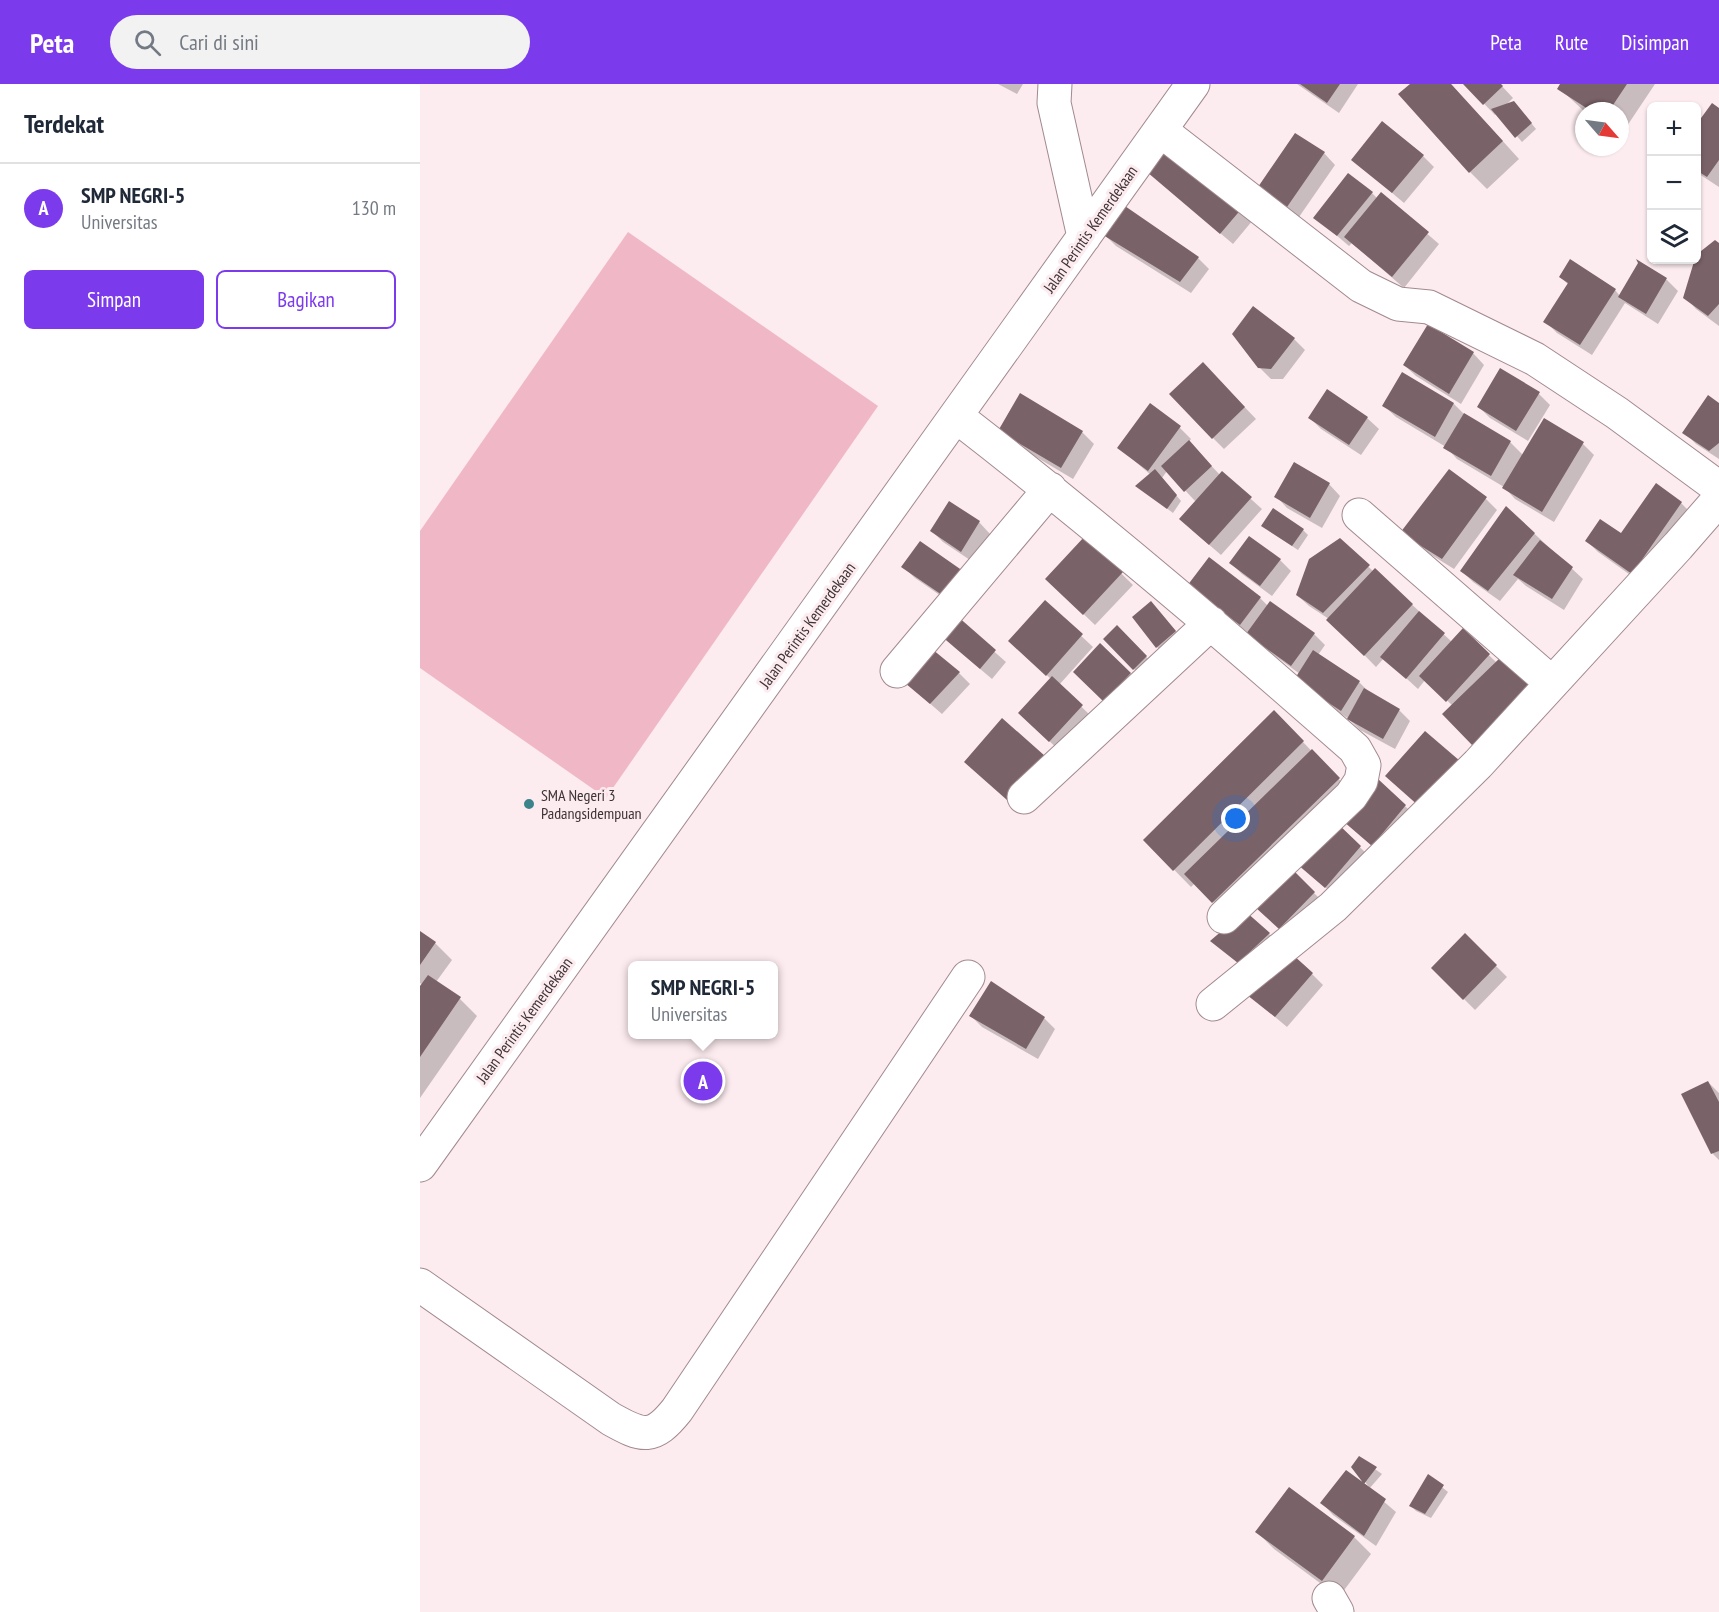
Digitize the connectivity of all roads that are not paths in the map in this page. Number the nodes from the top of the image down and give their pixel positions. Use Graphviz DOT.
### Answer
graph roads {
  1 [pos="1055,84"];
  2 [pos="1193,84"];
  3 [pos="1161,130"];
  4 [pos="1084,237"];
  5 [pos="956,416"];
  6 [pos="1719,488"];
  7 [pos="1050,489"];
  8 [pos="1719,499"];
  9 [pos="1359,515"];
  10 [pos="1211,623"];
  11 [pos="897,671"];
  12 [pos="1552,683"];
  13 [pos="1023,797"];
  14 [pos="1224,917"];
  15 [pos="968,977"];
  16 [pos="1213,1004"];
  17 [pos="420,1165"];
  18 [pos="420,1285"];
  1 -- 4 [label="street"];
  2 -- 3 [label="street, Jalan Perintis Kemerdekaan"];
  3 -- 4 [label="street, Jalan Perintis Kemerdekaan"];
  3 -- 6 [label="street"];
  4 -- 5 [label="street, Jalan Perintis Kemerdekaan"];
  5 -- 7 [label="street"];
  5 -- 17 [label="street, Jalan Perintis Kemerdekaan"];
  7 -- 10 [label="street"];
  7 -- 11 [label="street"];
  8 -- 12 [label="street"];
  9 -- 12 [label="street"];
  10 -- 13 [label="street"];
  10 -- 14 [label="street"];
  12 -- 16 [label="street"];
  15 -- 18 [label="street"];
}
